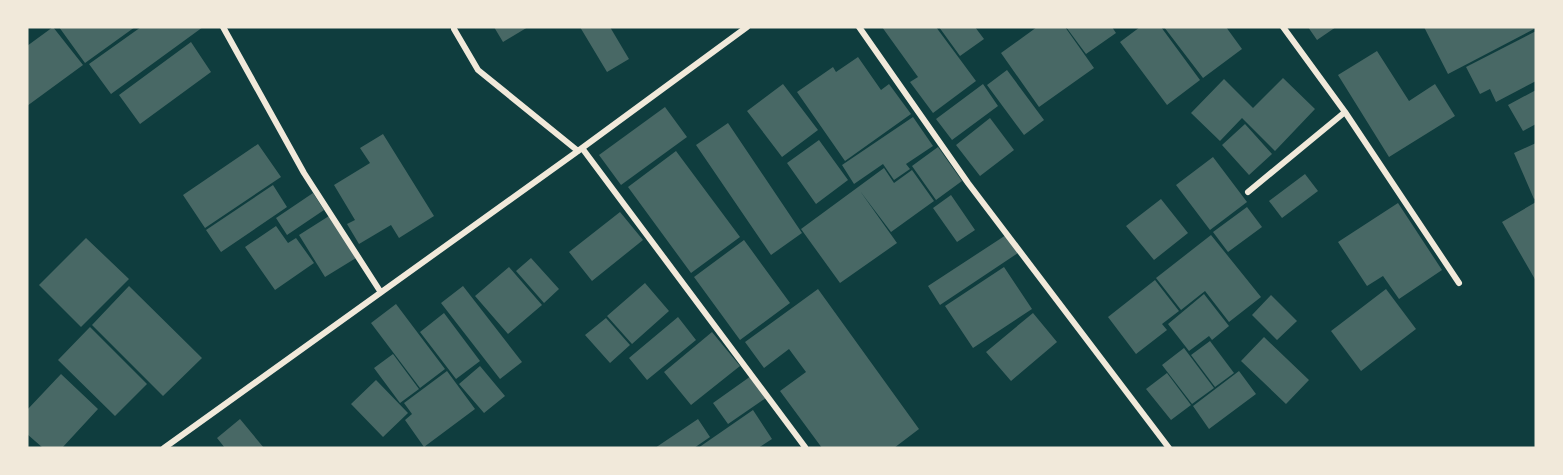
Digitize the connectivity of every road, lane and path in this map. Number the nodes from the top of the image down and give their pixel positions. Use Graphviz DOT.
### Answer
graph roads {
  1 [pos="223,27"];
  2 [pos="747,27"];
  3 [pos="859,27"];
  4 [pos="1283,27"];
  5 [pos="454,29"];
  6 [pos="1346,112"];
  7 [pos="580,150"];
  8 [pos="1248,192"];
  9 [pos="1459,283"];
  10 [pos="380,291"];
  11 [pos="805,447"];
  12 [pos="164,448"];
  13 [pos="1169,448"];
  1 -- 10 [label="street"];
  2 -- 7 [label="street"];
  3 -- 13 [label="street"];
  4 -- 6 [label="street"];
  5 -- 7 [label="street"];
  6 -- 8 [label="street"];
  6 -- 9 [label="street"];
  7 -- 10 [label="street"];
  7 -- 11 [label="street"];
  10 -- 12 [label="street"];
}
